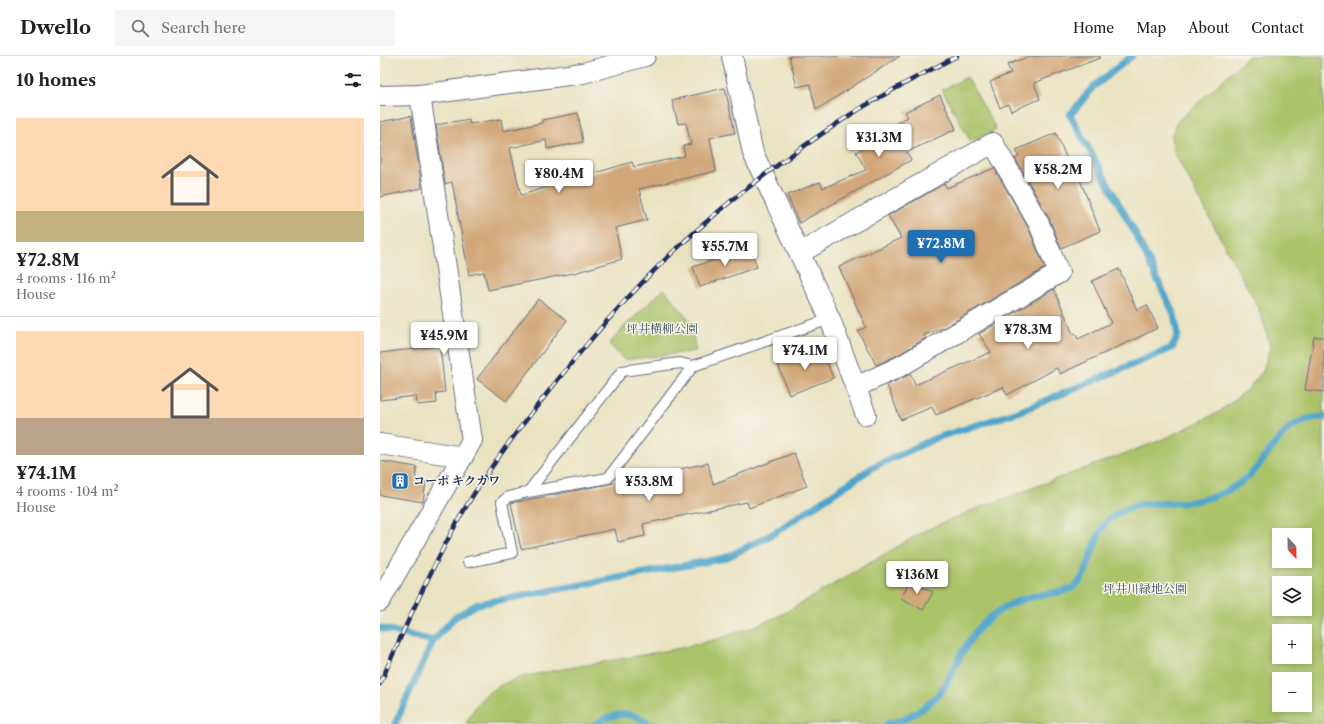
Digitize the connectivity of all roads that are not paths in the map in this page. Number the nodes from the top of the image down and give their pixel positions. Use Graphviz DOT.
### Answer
graph roads {
  1 [pos="645,56"];
  2 [pos="732,56"];
  3 [pos="420,95"];
  4 [pos="380,96"];
  5 [pos="800,253"];
  6 [pos="830,320"];
  7 [pos="693,366"];
  8 [pos="856,386"];
  9 [pos="866,416"];
  10 [pos="380,444"];
  11 [pos="463,457"];
  12 [pos="528,492"];
  13 [pos="468,562"];
  14 [pos="380,601"];
  1 -- 3 [label="street"];
  2 -- 5 [label="street"];
  3 -- 4 [label="street"];
  3 -- 11 [label="street"];
  5 -- 6 [label="street"];
  5 -- 8 [label="street"];
  6 -- 7 [label="lane"];
  6 -- 8 [label="street"];
  7 -- 12 [label="lane"];
  7 -- 12 [label="lane"];
  8 -- 9 [label="street"];
  10 -- 11 [label="street"];
  11 -- 14 [label="street"];
  12 -- 13 [label="lane"];
}
